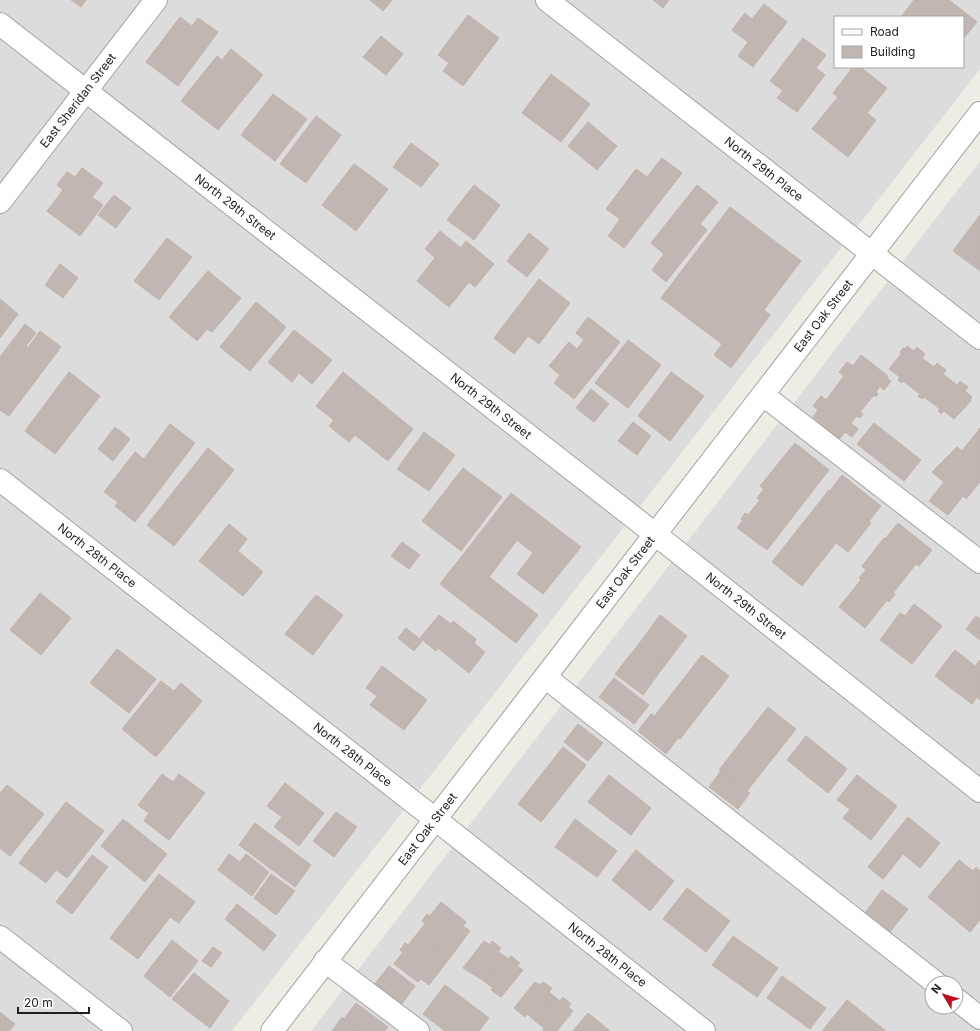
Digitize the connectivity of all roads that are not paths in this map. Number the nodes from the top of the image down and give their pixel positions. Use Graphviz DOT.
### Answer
graph roads {
  1 [pos="156,0"];
  2 [pos="547,0"];
  3 [pos="0,24"];
  4 [pos="86,91"];
  5 [pos="980,113"];
  6 [pos="0,202"];
  7 [pos="872,254"];
  8 [pos="980,338"];
  9 [pos="763,395"];
  10 [pos="0,480"];
  11 [pos="655,534"];
  12 [pos="980,562"];
  13 [pos="546,677"];
  14 [pos="980,791"];
  15 [pos="435,819"];
  16 [pos="0,937"];
  17 [pos="326,961"];
  18 [pos="926,975"];
  19 [pos="964,1005"];
  20 [pos="980,1018"];
  21 [pos="121,1031"];
  22 [pos="272,1031"];
  23 [pos="418,1031"];
  24 [pos="704,1031"];
  1 -- 4 [label="street, East Sheridan Street"];
  2 -- 7 [label="street, North 29th Place"];
  3 -- 4 [label="street, North 29th Street"];
  4 -- 6 [label="street, East Sheridan Street"];
  4 -- 11 [label="street, North 29th Street"];
  5 -- 7 [label="street, East Oak Street"];
  7 -- 8 [label="street, North 29th Place"];
  7 -- 9 [label="street, East Oak Street"];
  9 -- 11 [label="street, East Oak Street"];
  9 -- 12 [label="street"];
  10 -- 15 [label="street, North 28th Place"];
  11 -- 13 [label="street, East Oak Street"];
  11 -- 14 [label="street, North 29th Street"];
  13 -- 15 [label="street, East Oak Street"];
  13 -- 18 [label="street"];
  15 -- 17 [label="street, East Oak Street"];
  15 -- 24 [label="street, North 28th Place"];
  16 -- 21 [label="street"];
  17 -- 22 [label="street, East Oak Street"];
  17 -- 23 [label="street"];
  19 -- 20 [label="street"];
}
